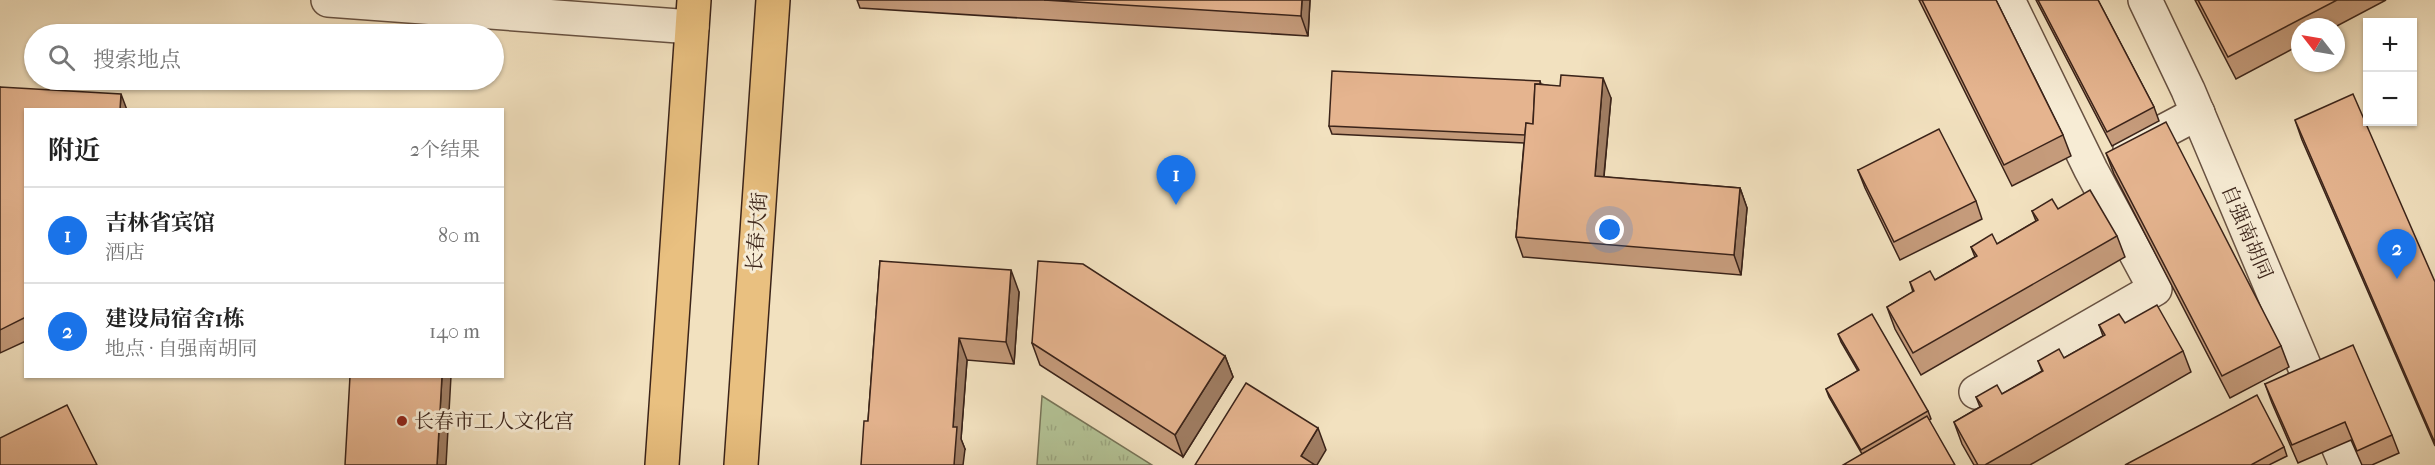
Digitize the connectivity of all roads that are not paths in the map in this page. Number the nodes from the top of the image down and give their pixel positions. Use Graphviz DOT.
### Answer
graph roads {
  1 [pos="328,0"];
  2 [pos="773,0"];
  3 [pos="2008,0"];
  4 [pos="2145,0"];
  5 [pos="693,14"];
  6 [pos="2198,113"];
  7 [pos="2091,170"];
  8 [pos="1976,392"];
  9 [pos="662,465"];
  10 [pos="741,465"];
  11 [pos="2346,465"];
  1 -- 5 [label="street"];
  2 -- 10 [label="main road, 长春大街"];
  3 -- 7 [label="street"];
  4 -- 6 [label="street, 自强南胡同"];
  5 -- 9 [label="main road"];
  6 -- 7 [label="street"];
  6 -- 11 [label="street, 自强南胡同"];
  7 -- 8 [label="street"];
}
